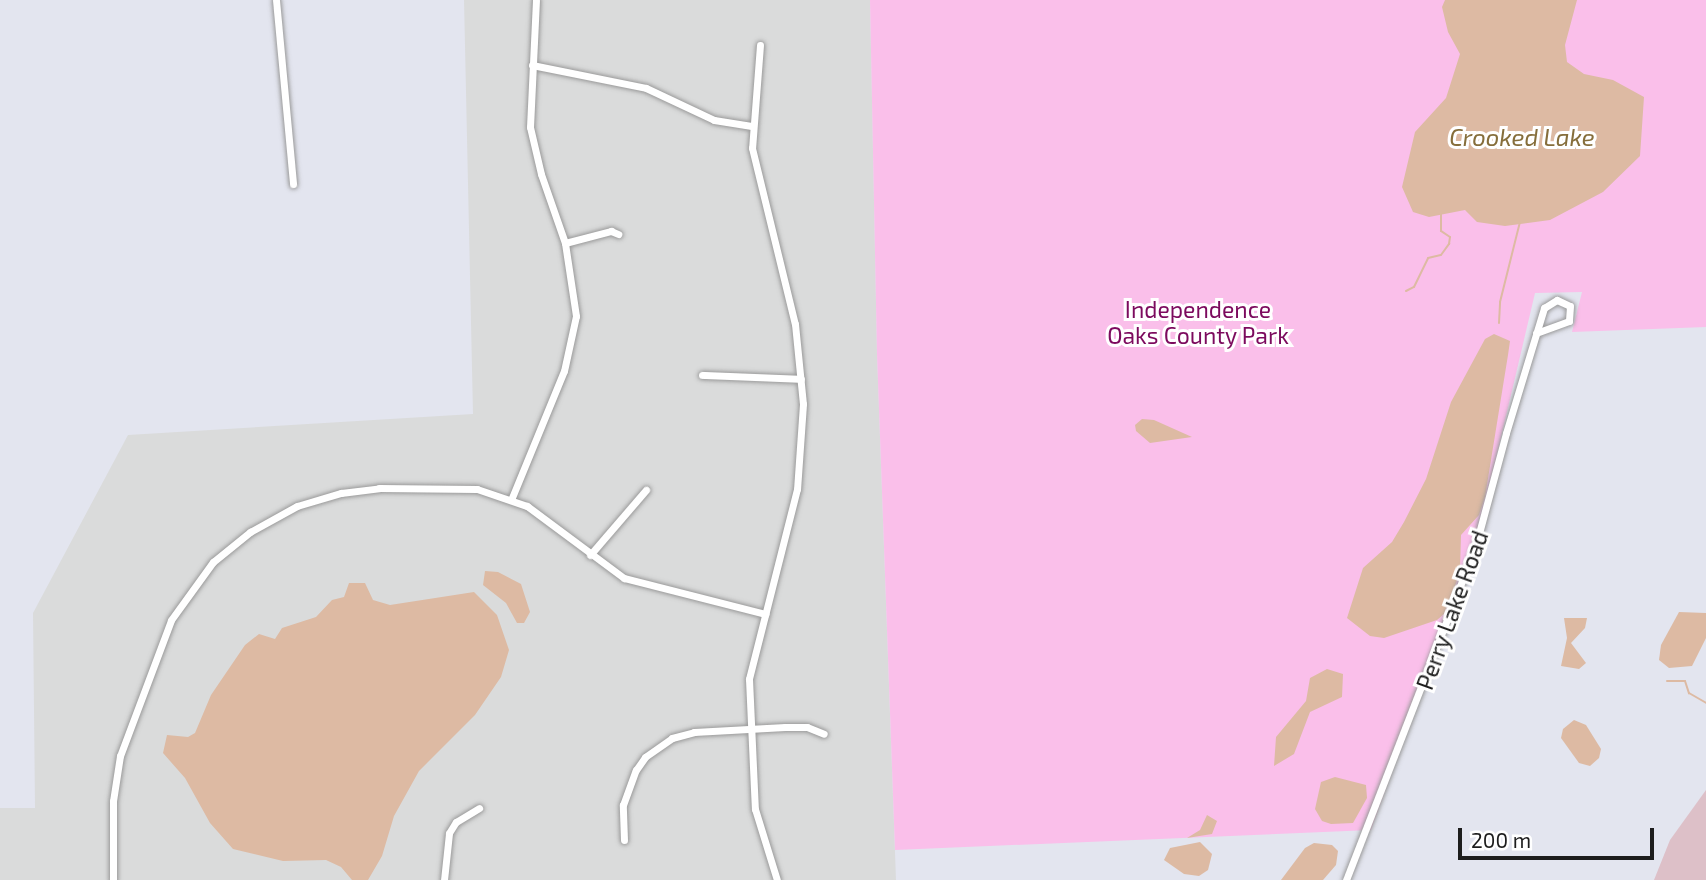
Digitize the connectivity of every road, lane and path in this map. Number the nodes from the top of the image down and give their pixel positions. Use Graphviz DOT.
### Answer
graph roads {
  1 [pos="276,0"];
  2 [pos="536,0"];
  3 [pos="760,45"];
  4 [pos="532,65"];
  5 [pos="752,126"];
  6 [pos="293,184"];
  7 [pos="618,234"];
  8 [pos="565,243"];
  9 [pos="1536,333"];
  10 [pos="702,375"];
  11 [pos="802,379"];
  12 [pos="646,490"];
  13 [pos="512,500"];
  14 [pos="590,555"];
  15 [pos="765,614"];
  16 [pos="750,729"];
  17 [pos="824,734"];
  18 [pos="479,808"];
  19 [pos="624,840"];
  20 [pos="113,880"];
  21 [pos="443,880"];
  22 [pos="777,880"];
  23 [pos="1346,880"];
  1 -- 6 [label="street"];
  2 -- 4 [label="street"];
  3 -- 5 [label="street"];
  4 -- 5 [label="street"];
  4 -- 8 [label="street"];
  5 -- 11 [label="street"];
  7 -- 8 [label="street"];
  8 -- 13 [label="street"];
  9 -- 9 [label="street, Perry Lake Road"];
  9 -- 23 [label="street, Perry Lake Road"];
  10 -- 11 [label="street"];
  11 -- 15 [label="street"];
  12 -- 14 [label="street"];
  13 -- 14 [label="street"];
  13 -- 20 [label="street"];
  14 -- 15 [label="street"];
  15 -- 16 [label="street"];
  16 -- 17 [label="street"];
  16 -- 19 [label="street"];
  16 -- 22 [label="street"];
  18 -- 21 [label="street"];
}
